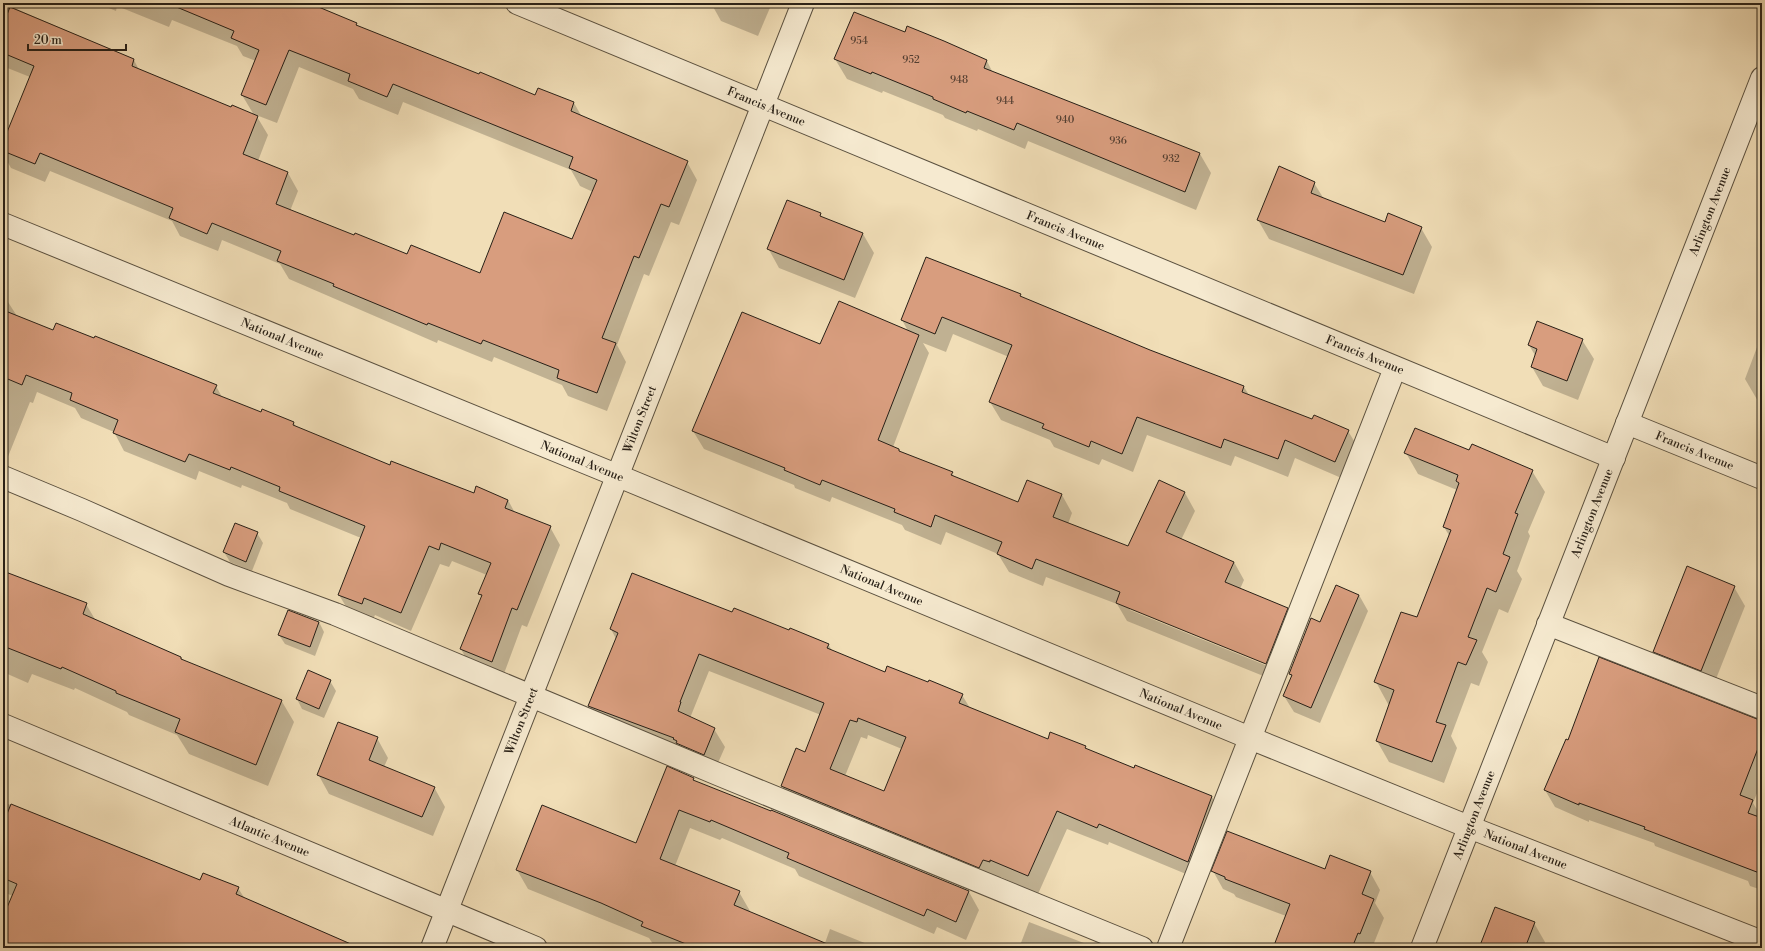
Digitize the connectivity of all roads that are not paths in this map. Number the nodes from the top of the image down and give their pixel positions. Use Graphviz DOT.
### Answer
graph roads {
  1 [pos="517,3"];
  2 [pos="803,3"];
  3 [pos="1762,78"];
  4 [pos="763,104"];
  5 [pos="3,224"];
  6 [pos="1396,368"];
  7 [pos="1627,423"];
  8 [pos="1614,458"];
  9 [pos="616,475"];
  10 [pos="3,477"];
  11 [pos="1762,478"];
  12 [pos="1548,624"];
  13 [pos="530,696"];
  14 [pos="1762,708"];
  15 [pos="3,725"];
  16 [pos="1250,738"];
  17 [pos="1469,827"];
  18 [pos="446,910"];
  19 [pos="1762,942"];
  20 [pos="432,948"];
  21 [pos="536,948"];
  22 [pos="1142,948"];
  23 [pos="1168,948"];
  24 [pos="1422,948"];
  1 -- 4 [label="street, Francis Avenue"];
  2 -- 4 [label="street, Wilton Street"];
  3 -- 7 [label="street, Arlington Avenue"];
  4 -- 6 [label="street, Francis Avenue"];
  4 -- 9 [label="street, Wilton Street"];
  5 -- 9 [label="street, National Avenue"];
  6 -- 8 [label="street, Francis Avenue"];
  6 -- 16 [label="street"];
  7 -- 8 [label="street, Arlington Avenue"];
  7 -- 11 [label="street, Francis Avenue"];
  8 -- 12 [label="street, Arlington Avenue"];
  9 -- 13 [label="street, Wilton Street"];
  9 -- 16 [label="street, National Avenue"];
  10 -- 13 [label="street"];
  12 -- 14 [label="street"];
  12 -- 17 [label="street, Arlington Avenue"];
  13 -- 18 [label="street, Wilton Street"];
  13 -- 22 [label="street"];
  15 -- 18 [label="street, Atlantic Avenue"];
  16 -- 17 [label="street, National Avenue"];
  16 -- 23 [label="street"];
  17 -- 19 [label="street, National Avenue"];
  17 -- 24 [label="street, Arlington Avenue"];
  18 -- 20 [label="street, Wilton Street"];
  18 -- 21 [label="street, Atlantic Avenue"];
}
